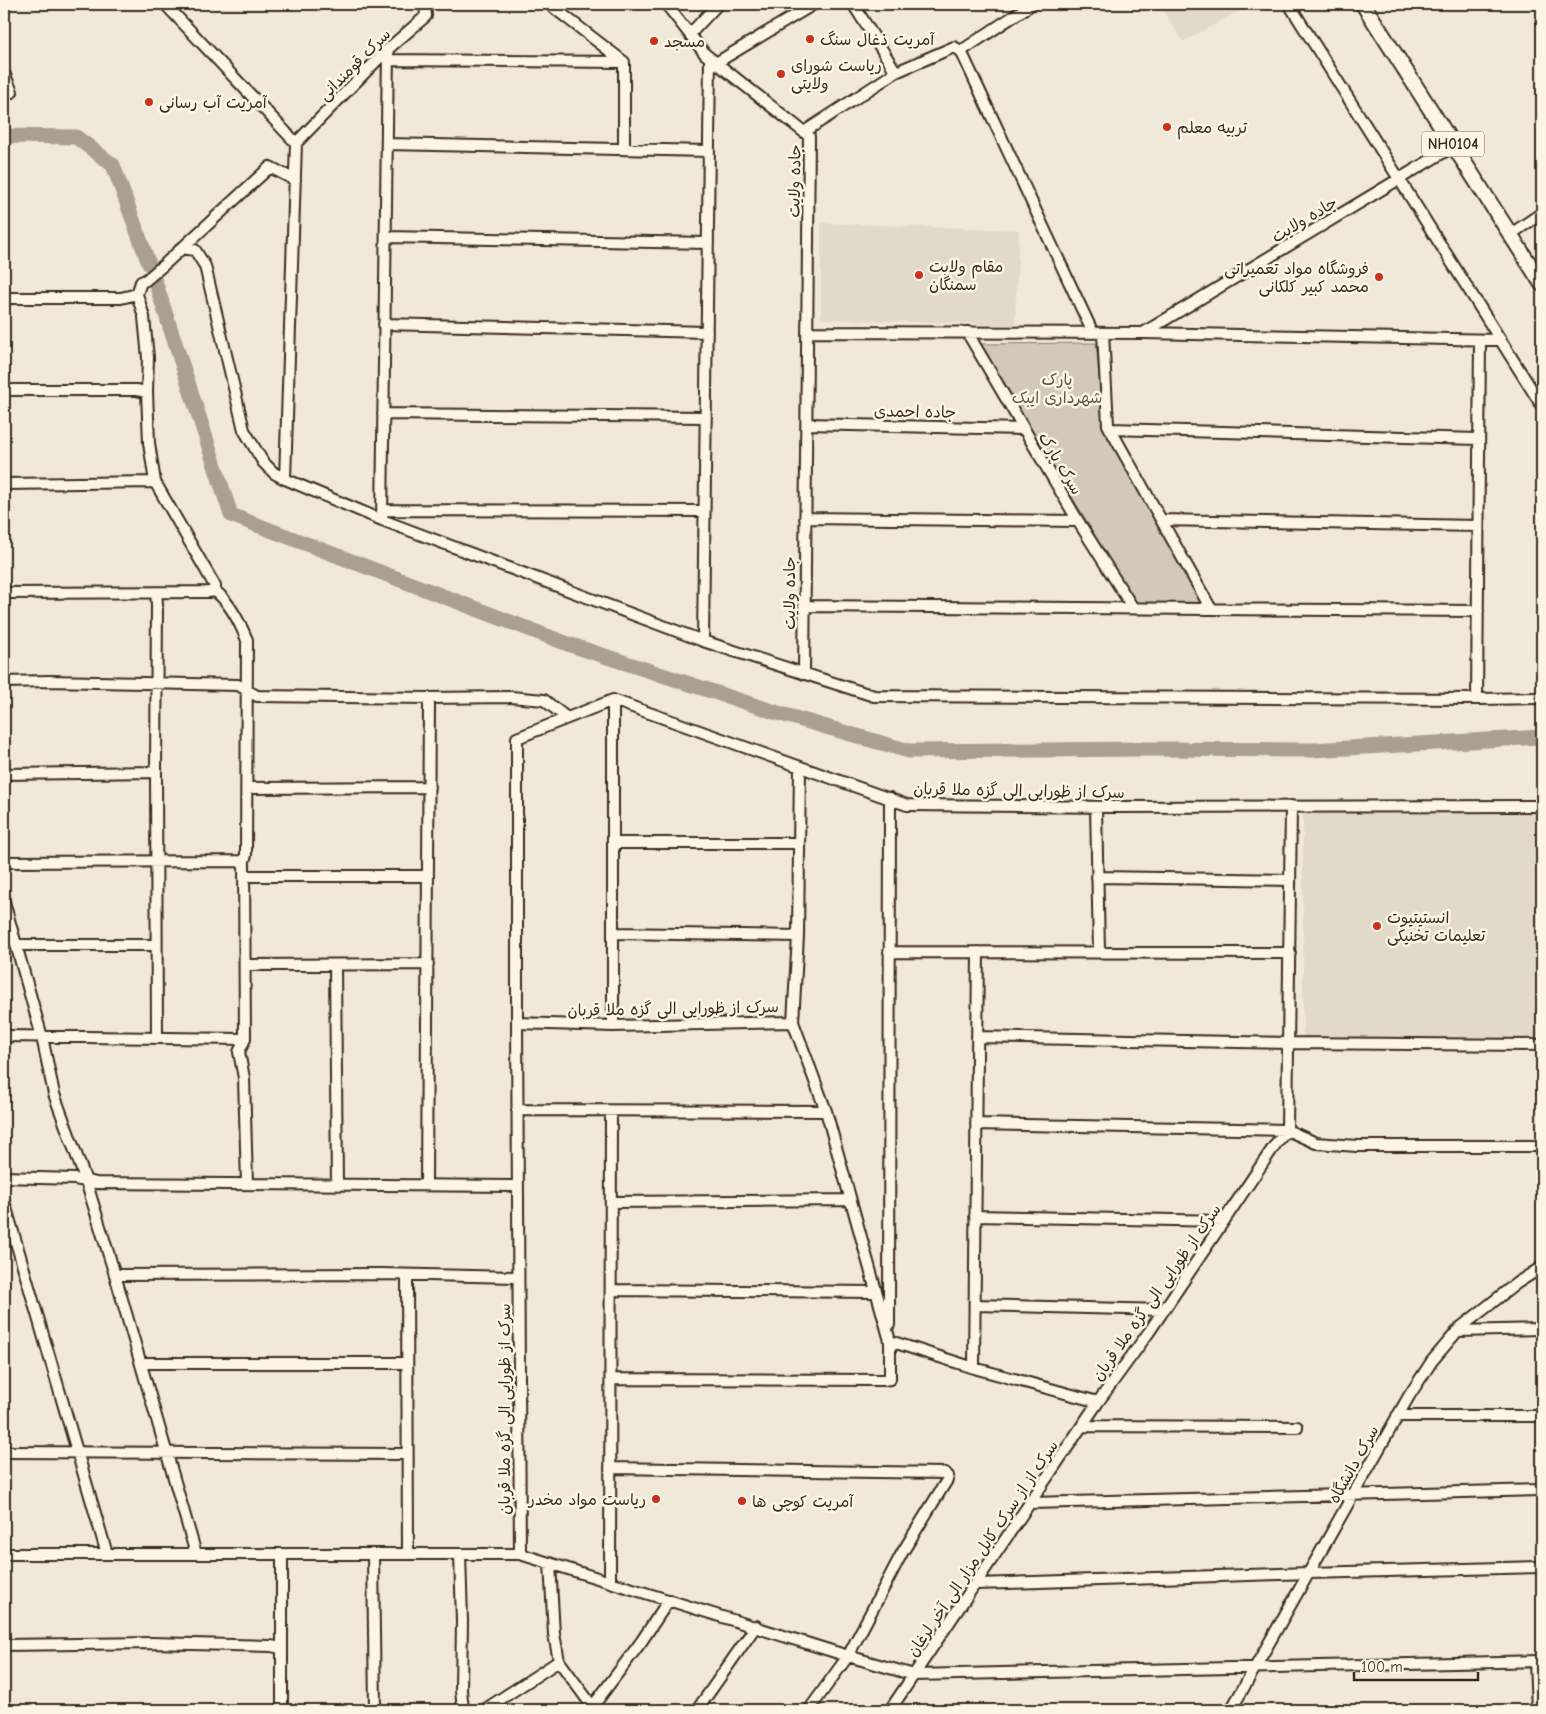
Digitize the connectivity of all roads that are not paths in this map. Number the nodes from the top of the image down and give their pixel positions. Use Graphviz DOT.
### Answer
graph roads {
  1 [pos="165,4"];
  2 [pos="425,4"];
  3 [pos="549,4"];
  4 [pos="666,4"];
  5 [pos="718,4"];
  6 [pos="814,4"];
  7 [pos="853,4"];
  8 [pos="1032,4"];
  9 [pos="1289,4"];
  10 [pos="1363,4"];
  11 [pos="690,34"];
  12 [pos="961,51"];
  13 [pos="388,54"];
  14 [pos="713,61"];
  15 [pos="624,62"];
  16 [pos="896,72"];
  17 [pos="4,73"];
  18 [pos="12,92"];
  19 [pos="804,132"];
  20 [pos="296,143"];
  21 [pos="387,144"];
  22 [pos="1454,146"];
  23 [pos="624,148"];
  24 [pos="709,151"];
  25 [pos="1400,179"];
  26 [pos="295,180"];
  27 [pos="1542,213"];
  28 [pos="1511,234"];
  29 [pos="386,237"];
  30 [pos="708,243"];
  31 [pos="181,248"];
  32 [pos="1542,284"];
  33 [pos="137,294"];
  34 [pos="4,298"];
  35 [pos="384,324"];
  36 [pos="706,332"];
  37 [pos="807,332"];
  38 [pos="966,332"];
  39 [pos="1098,333"];
  40 [pos="1143,333"];
  41 [pos="1480,340"];
  42 [pos="1502,340"];
  43 [pos="4,390"];
  44 [pos="147,392"];
  45 [pos="1542,406"];
  46 [pos="383,414"];
  47 [pos="706,417"];
  48 [pos="807,424"];
  49 [pos="1024,429"];
  50 [pos="1110,429"];
  51 [pos="1479,439"];
  52 [pos="284,479"];
  53 [pos="155,482"];
  54 [pos="4,484"];
  55 [pos="704,511"];
  56 [pos="382,515"];
  57 [pos="805,518"];
  58 [pos="1161,520"];
  59 [pos="1078,522"];
  60 [pos="1478,526"];
  61 [pos="215,590"];
  62 [pos="4,593"];
  63 [pos="156,593"];
  64 [pos="804,606"];
  65 [pos="1133,608"];
  66 [pos="1211,609"];
  67 [pos="1478,611"];
  68 [pos="703,641"];
  69 [pos="804,674"];
  70 [pos="4,682"];
  71 [pos="157,683"];
  72 [pos="246,691"];
  73 [pos="428,698"];
  74 [pos="1542,698"];
  75 [pos="1477,699"];
  76 [pos="612,700"];
  77 [pos="567,718"];
  78 [pos="800,767"];
  79 [pos="156,772"];
  80 [pos="4,774"];
  81 [pos="429,787"];
  82 [pos="247,788"];
  83 [pos="890,798"];
  84 [pos="1096,806"];
  85 [pos="1291,806"];
  86 [pos="1542,806"];
  87 [pos="799,843"];
  88 [pos="613,844"];
  89 [pos="244,860"];
  90 [pos="156,861"];
  91 [pos="4,862"];
  92 [pos="244,876"];
  93 [pos="427,876"];
  94 [pos="1096,877"];
  95 [pos="1290,880"];
  96 [pos="4,902"];
  97 [pos="614,933"];
  98 [pos="798,936"];
  99 [pos="16,944"];
  100 [pos="156,945"];
  101 [pos="889,952"];
  102 [pos="978,952"];
  103 [pos="1098,952"];
  104 [pos="1290,953"];
  105 [pos="335,964"];
  106 [pos="428,964"];
  107 [pos="245,965"];
  108 [pos="794,1022"];
  109 [pos="517,1023"];
  110 [pos="613,1026"];
  111 [pos="4,1036"];
  112 [pos="42,1037"];
  113 [pos="977,1037"];
  114 [pos="157,1038"];
  115 [pos="245,1039"];
  116 [pos="1289,1043"];
  117 [pos="1542,1045"];
  118 [pos="517,1110"];
  119 [pos="611,1111"];
  120 [pos="826,1111"];
  121 [pos="976,1124"];
  122 [pos="1287,1130"];
  123 [pos="1542,1146"];
  124 [pos="4,1176"];
  125 [pos="86,1181"];
  126 [pos="247,1184"];
  127 [pos="337,1184"];
  128 [pos="426,1185"];
  129 [pos="518,1186"];
  130 [pos="850,1200"];
  131 [pos="4,1201"];
  132 [pos="611,1202"];
  133 [pos="976,1216"];
  134 [pos="1224,1221"];
  135 [pos="1542,1267"];
  136 [pos="115,1275"];
  137 [pos="407,1275"];
  138 [pos="518,1277"];
  139 [pos="611,1290"];
  140 [pos="876,1292"];
  141 [pos="975,1306"];
  142 [pos="1164,1310"];
  143 [pos="1542,1329"];
  144 [pos="1458,1331"];
  145 [pos="889,1338"];
  146 [pos="142,1363"];
  147 [pos="407,1363"];
  148 [pos="974,1368"];
  149 [pos="610,1379"];
  150 [pos="1098,1402"];
  151 [pos="1397,1416"];
  152 [pos="1542,1416"];
  153 [pos="1082,1426"];
  154 [pos="1297,1427"];
  155 [pos="4,1452"];
  156 [pos="77,1452"];
  157 [pos="168,1454"];
  158 [pos="408,1454"];
  159 [pos="610,1468"];
  160 [pos="1542,1490"];
  161 [pos="1353,1494"];
  162 [pos="1030,1503"];
  163 [pos="4,1554"];
  164 [pos="107,1554"];
  165 [pos="196,1554"];
  166 [pos="282,1554"];
  167 [pos="373,1554"];
  168 [pos="408,1554"];
  169 [pos="460,1554"];
  170 [pos="520,1554"];
  171 [pos="550,1563"];
  172 [pos="1542,1567"];
  173 [pos="1309,1573"];
  174 [pos="610,1582"];
  175 [pos="976,1584"];
  176 [pos="669,1600"];
  177 [pos="756,1626"];
  178 [pos="4,1645"];
  179 [pos="281,1648"];
  180 [pos="848,1656"];
  181 [pos="559,1660"];
  182 [pos="1539,1661"];
  183 [pos="1255,1668"];
  184 [pos="914,1675"];
  185 [pos="594,1708"];
  186 [pos="895,1708"];
  187 [pos="282,1710"];
  188 [pos="375,1710"];
  189 [pos="463,1710"];
  190 [pos="484,1710"];
  191 [pos="697,1710"];
  192 [pos="809,1710"];
  193 [pos="1231,1710"];
  194 [pos="1537,1710"];
  1 -- 20 [label="street"];
  2 -- 13 [label="street, سرک قومندانی"];
  3 -- 15 [label="street"];
  4 -- 11 [label="street, جاده ولایت"];
  5 -- 11 [label="street"];
  6 -- 14 [label="street"];
  7 -- 16 [label="street"];
  8 -- 12 [label="street"];
  9 -- 25 [label="street"];
  10 -- 22 [label="highway, NH0104"];
  11 -- 14 [label="street, جاده ولایت"];
  12 -- 16 [label="street"];
  12 -- 39 [label="street"];
  13 -- 15 [label="street"];
  13 -- 20 [label="street, سرک قومندانی"];
  13 -- 21 [label="street"];
  14 -- 19 [label="street, جاده ولایت"];
  14 -- 24 [label="street"];
  15 -- 23 [label="street"];
  16 -- 19 [label="street"];
  17 -- 18 [label="street"];
  19 -- 37 [label="street, جاده ولایت"];
  20 -- 26 [label="street"];
  21 -- 23 [label="street"];
  21 -- 29 [label="street"];
  22 -- 25 [label="street, جاده ولایت"];
  22 -- 28 [label="highway, NH0104"];
  23 -- 24 [label="street"];
  24 -- 30 [label="street"];
  25 -- 40 [label="street, جاده ولایت"];
  25 -- 42 [label="street"];
  26 -- 31 [label="street"];
  26 -- 52 [label="street"];
  27 -- 28 [label="street"];
  28 -- 32 [label="highway, NH0104"];
  29 -- 30 [label="street"];
  29 -- 35 [label="street"];
  30 -- 36 [label="street"];
  31 -- 33 [label="street"];
  31 -- 52 [label="street"];
  33 -- 34 [label="street"];
  33 -- 44 [label="street"];
  35 -- 36 [label="street"];
  35 -- 46 [label="street"];
  36 -- 47 [label="street"];
  37 -- 38 [label="street"];
  37 -- 48 [label="street, جاده ولایت"];
  38 -- 39 [label="street"];
  38 -- 49 [label="street, سرک پارک"];
  39 -- 40 [label="street"];
  39 -- 50 [label="street"];
  40 -- 41 [label="street"];
  41 -- 42 [label="street"];
  41 -- 51 [label="street"];
  42 -- 45 [label="street"];
  43 -- 44 [label="street"];
  44 -- 53 [label="street"];
  46 -- 47 [label="street"];
  46 -- 56 [label="street"];
  47 -- 55 [label="street"];
  48 -- 49 [label="street, جاده احمدی"];
  48 -- 57 [label="street, جاده ولایت"];
  49 -- 59 [label="street, سرک پارک"];
  50 -- 51 [label="street"];
  50 -- 58 [label="street"];
  51 -- 60 [label="street"];
  52 -- 56 [label="street"];
  53 -- 54 [label="street"];
  53 -- 61 [label="street"];
  55 -- 56 [label="street"];
  55 -- 68 [label="street"];
  56 -- 68 [label="street"];
  57 -- 59 [label="street"];
  57 -- 64 [label="street, جاده ولایت"];
  58 -- 60 [label="street"];
  58 -- 66 [label="street"];
  59 -- 65 [label="street, سرک پارک"];
  60 -- 67 [label="street"];
  61 -- 63 [label="street"];
  61 -- 72 [label="street"];
  62 -- 63 [label="street"];
  63 -- 71 [label="street"];
  64 -- 65 [label="street"];
  64 -- 69 [label="street, جاده ولایت"];
  65 -- 66 [label="street"];
  66 -- 67 [label="street"];
  67 -- 75 [label="street"];
  68 -- 69 [label="street"];
  69 -- 75 [label="street"];
  70 -- 71 [label="street"];
  71 -- 72 [label="street"];
  71 -- 79 [label="street"];
  72 -- 73 [label="street"];
  72 -- 82 [label="street"];
  73 -- 77 [label="street"];
  73 -- 81 [label="street"];
  74 -- 75 [label="street"];
  76 -- 77 [label="street, سرک از ظورایی الی گزه ملا قربان"];
  76 -- 78 [label="street, سرک از ظورایی الی گزه ملا قربان"];
  76 -- 88 [label="street"];
  77 -- 109 [label="street, سرک از ظورایی الی گزه ملا قربان"];
  78 -- 83 [label="street, سرک از ظورایی الی گزه ملا قربان"];
  78 -- 87 [label="street"];
  79 -- 80 [label="street"];
  79 -- 90 [label="street"];
  81 -- 82 [label="street"];
  81 -- 93 [label="street"];
  82 -- 89 [label="street"];
  83 -- 84 [label="street, سرک از ظورایی الی گزه ملا قربان"];
  83 -- 101 [label="street"];
  84 -- 85 [label="street, سرک از ظورایی الی گزه ملا قربان"];
  84 -- 94 [label="street"];
  85 -- 86 [label="street, سرک از ظورایی الی گزه ملا قربان"];
  85 -- 95 [label="street"];
  87 -- 88 [label="street"];
  87 -- 98 [label="street"];
  88 -- 97 [label="street"];
  89 -- 90 [label="street"];
  89 -- 92 [label="street"];
  90 -- 91 [label="street"];
  90 -- 100 [label="street"];
  92 -- 93 [label="street"];
  92 -- 107 [label="street"];
  93 -- 106 [label="street"];
  94 -- 95 [label="street"];
  94 -- 103 [label="street"];
  95 -- 104 [label="street"];
  96 -- 99 [label="street"];
  97 -- 98 [label="street"];
  97 -- 110 [label="street"];
  98 -- 108 [label="street"];
  99 -- 100 [label="street"];
  99 -- 112 [label="street"];
  100 -- 114 [label="street"];
  101 -- 102 [label="street"];
  101 -- 145 [label="street"];
  102 -- 103 [label="street"];
  102 -- 113 [label="street"];
  103 -- 104 [label="street"];
  104 -- 116 [label="street"];
  105 -- 106 [label="street"];
  105 -- 107 [label="street"];
  105 -- 127 [label="street"];
  106 -- 128 [label="street"];
  107 -- 115 [label="street"];
  108 -- 110 [label="street, سرک از ظورایی الی گزه ملا قربان"];
  108 -- 120 [label="street, سرک از ظورایی الی گزه ملا قربان"];
  109 -- 110 [label="street, سرک از ظورایی الی گزه ملا قربان"];
  109 -- 118 [label="street, سرک از ظورایی الی گزه ملا قربان"];
  111 -- 112 [label="street"];
  112 -- 114 [label="street"];
  112 -- 125 [label="street"];
  113 -- 116 [label="street"];
  113 -- 121 [label="street"];
  114 -- 115 [label="street"];
  115 -- 126 [label="street"];
  116 -- 117 [label="street"];
  116 -- 122 [label="street"];
  118 -- 119 [label="street"];
  118 -- 129 [label="street, سرک از ظورایی الی گزه ملا قربان"];
  119 -- 120 [label="street"];
  119 -- 132 [label="street"];
  120 -- 130 [label="street, سرک از ظورایی الی گزه ملا قربان"];
  121 -- 122 [label="street"];
  121 -- 133 [label="street"];
  122 -- 123 [label="street"];
  122 -- 134 [label="street, سرک از ظورایی الی گزه ملا قربان"];
  124 -- 125 [label="street"];
  125 -- 126 [label="street"];
  125 -- 136 [label="street"];
  126 -- 127 [label="street"];
  127 -- 128 [label="street"];
  128 -- 129 [label="street"];
  129 -- 138 [label="street, سرک از ظورایی الی گزه ملا قربان"];
  130 -- 132 [label="street"];
  130 -- 140 [label="street, سرک از ظورایی الی گزه ملا قربان"];
  131 -- 156 [label="street"];
  132 -- 139 [label="street"];
  133 -- 134 [label="street"];
  133 -- 141 [label="street"];
  134 -- 142 [label="street, سرک از ظورایی الی گزه ملا قربان"];
  135 -- 144 [label="street, سرک دانشگاه"];
  136 -- 137 [label="street"];
  136 -- 146 [label="street"];
  137 -- 138 [label="street"];
  137 -- 147 [label="street"];
  138 -- 170 [label="street, سرک از ظورایی الی گزه ملا قربان"];
  139 -- 140 [label="street"];
  139 -- 149 [label="street"];
  140 -- 145 [label="street, سرک از ظورایی الی گزه ملا قربان"];
  141 -- 142 [label="street"];
  141 -- 148 [label="street"];
  142 -- 150 [label="street, سرک از ظورایی الی گزه ملا قربان"];
  143 -- 144 [label="street"];
  144 -- 151 [label="street, سرک دانشگاه"];
  145 -- 148 [label="street, سرک از ظورایی الی گزه ملا قربان"];
  145 -- 149 [label="street"];
  146 -- 147 [label="street"];
  146 -- 157 [label="street"];
  147 -- 158 [label="street"];
  148 -- 150 [label="street, سرک از ظورایی الی گزه ملا قربان"];
  149 -- 159 [label="street"];
  150 -- 153 [label="street, سرک از از سرک کابل مزار الی آخر لرغان"];
  151 -- 152 [label="street"];
  151 -- 161 [label="street, سرک دانشگاه"];
  153 -- 154 [label="street"];
  153 -- 162 [label="street, سرک از از سرک کابل مزار الی آخر لرغان"];
  155 -- 156 [label="street"];
  156 -- 157 [label="street"];
  156 -- 164 [label="street"];
  157 -- 158 [label="street"];
  157 -- 165 [label="street"];
  158 -- 168 [label="street"];
  159 -- 174 [label="street"];
  159 -- 180 [label="street"];
  160 -- 161 [label="street"];
  161 -- 162 [label="street"];
  161 -- 173 [label="street, سرک دانشگاه"];
  162 -- 175 [label="street, سرک از از سرک کابل مزار الی آخر لرغان"];
  163 -- 164 [label="street"];
  164 -- 165 [label="street"];
  165 -- 166 [label="street"];
  166 -- 167 [label="street"];
  166 -- 179 [label="street"];
  167 -- 168 [label="street"];
  167 -- 188 [label="street"];
  168 -- 169 [label="street"];
  169 -- 170 [label="street"];
  169 -- 189 [label="street"];
  170 -- 171 [label="street"];
  171 -- 174 [label="street"];
  171 -- 181 [label="street"];
  172 -- 173 [label="street"];
  173 -- 175 [label="street"];
  173 -- 183 [label="street, سرک دانشگاه"];
  174 -- 176 [label="street"];
  175 -- 184 [label="street, سرک از از سرک کابل مزار الی آخر لرغان"];
  176 -- 177 [label="street"];
  176 -- 185 [label="street"];
  177 -- 180 [label="street"];
  177 -- 191 [label="street"];
  178 -- 179 [label="street"];
  179 -- 187 [label="street"];
  180 -- 184 [label="street"];
  180 -- 192 [label="street"];
  181 -- 185 [label="street"];
  181 -- 190 [label="street"];
  182 -- 183 [label="street"];
  182 -- 194 [label="street"];
  183 -- 184 [label="street"];
  183 -- 193 [label="street, سرک دانشگاه"];
  184 -- 186 [label="street, سرک از از سرک کابل مزار الی آخر لرغان"];
}
